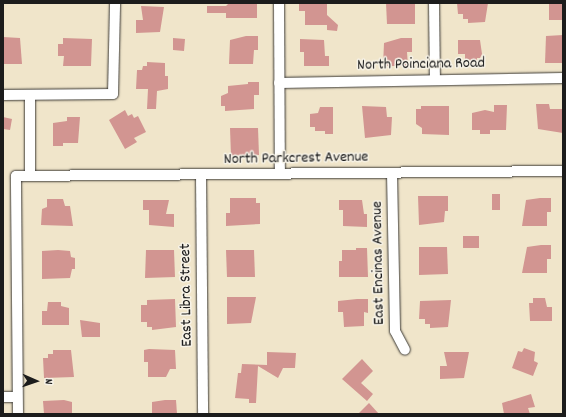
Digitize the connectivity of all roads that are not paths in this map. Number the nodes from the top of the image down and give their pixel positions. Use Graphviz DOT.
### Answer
graph roads {
  1 [pos="115,3"];
  2 [pos="279,3"];
  3 [pos="434,3"];
  4 [pos="563,78"];
  5 [pos="435,80"];
  6 [pos="279,83"];
  7 [pos="3,95"];
  8 [pos="30,95"];
  9 [pos="563,171"];
  10 [pos="392,173"];
  11 [pos="280,174"];
  12 [pos="200,175"];
  13 [pos="30,176"];
  14 [pos="405,350"];
  15 [pos="3,397"];
  16 [pos="18,397"];
  17 [pos="18,414"];
  18 [pos="203,414"];
  1 -- 8 [label="street"];
  2 -- 6 [label="street"];
  3 -- 5 [label="street"];
  4 -- 5 [label="street, North Poinciana Road"];
  5 -- 6 [label="street, North Poinciana Road"];
  6 -- 11 [label="street"];
  7 -- 8 [label="street"];
  8 -- 13 [label="street"];
  9 -- 10 [label="street, North Parkcrest Avenue"];
  10 -- 11 [label="street, North Parkcrest Avenue"];
  10 -- 14 [label="street, East Encinas Avenue"];
  11 -- 12 [label="street, North Parkcrest Avenue"];
  12 -- 13 [label="street, North Parkcrest Avenue"];
  12 -- 18 [label="street, East Libra Street"];
  13 -- 16 [label="street"];
  15 -- 16 [label="street"];
  16 -- 17 [label="street"];
}
